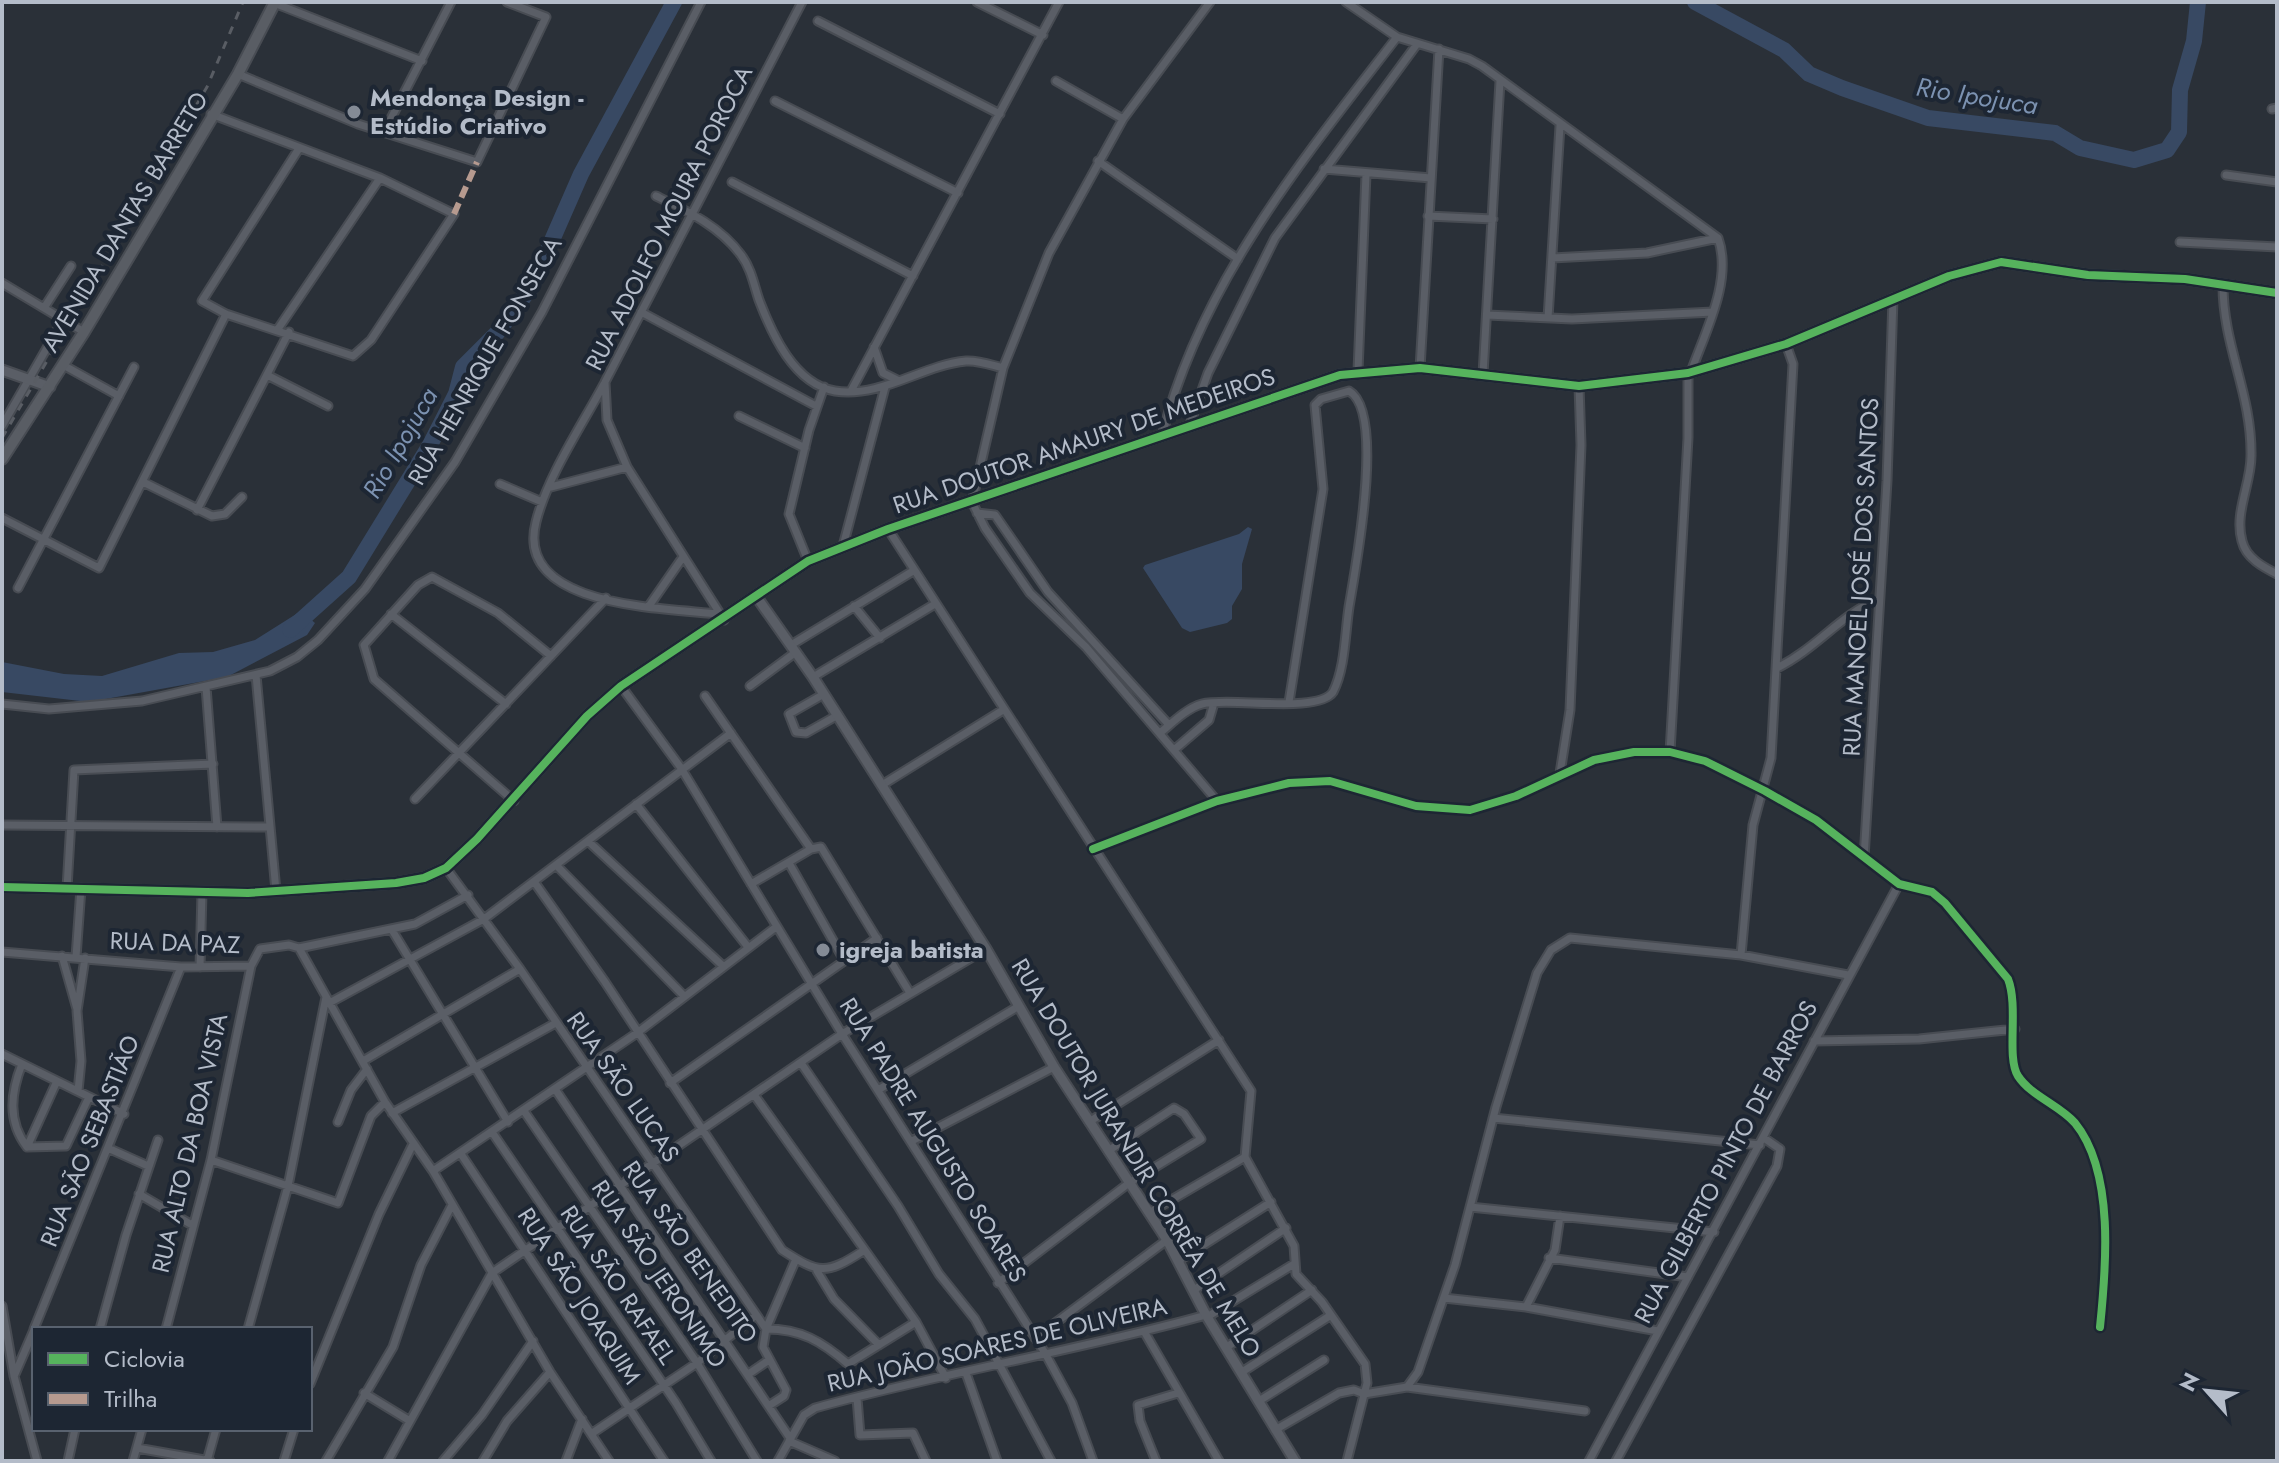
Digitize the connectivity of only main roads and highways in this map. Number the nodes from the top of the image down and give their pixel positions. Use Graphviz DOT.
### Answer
graph roads {
  1 [pos="274,3"];
  2 [pos="2,459"];
  1 -- 2 [label="main road, AVENIDA DANTAS BARRETO"];
}
